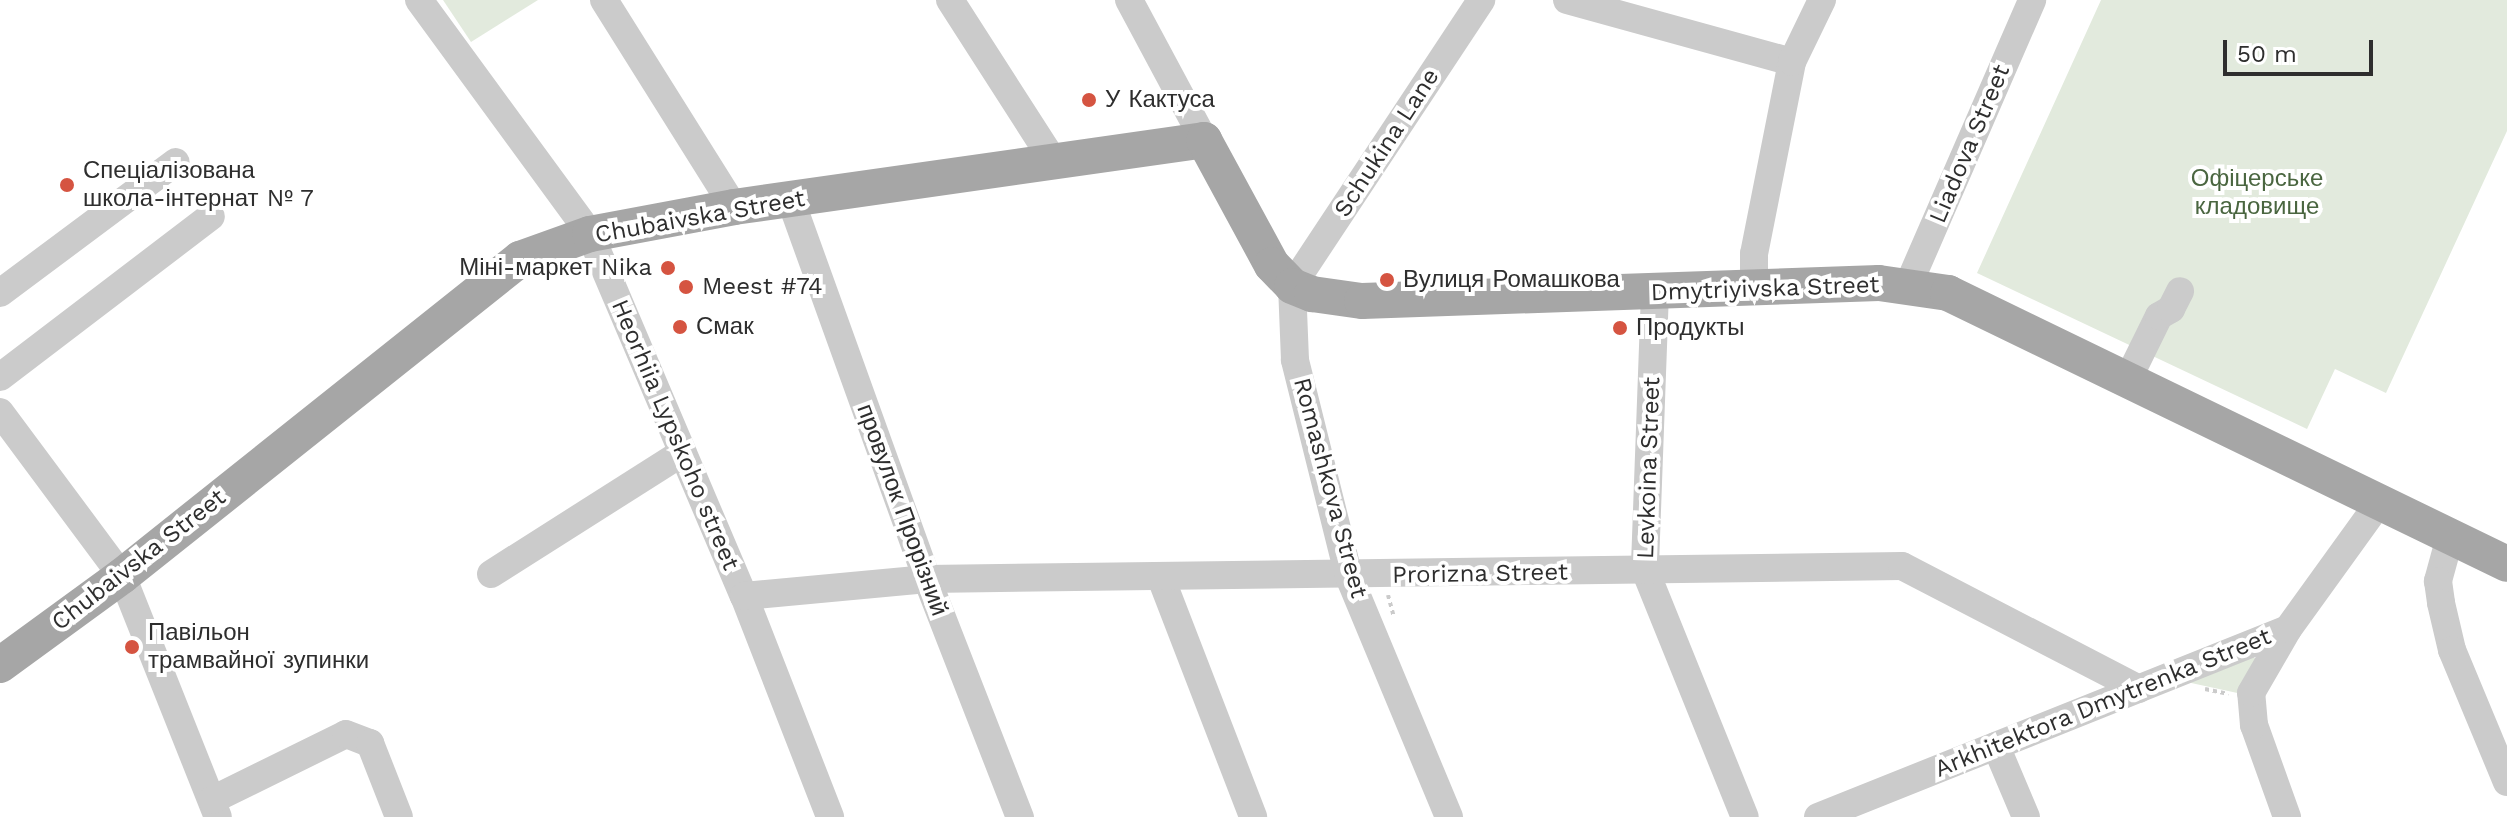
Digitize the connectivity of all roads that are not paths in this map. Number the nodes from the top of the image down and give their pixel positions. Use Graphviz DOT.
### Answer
graph roads {
  1 [pos="419,0"];
  2 [pos="604,0"];
  3 [pos="950,0"];
  4 [pos="1129,0"];
  5 [pos="1481,0"];
  6 [pos="1567,0"];
  7 [pos="1822,0"];
  8 [pos="2032,0"];
  9 [pos="1792,62"];
  10 [pos="1204,140"];
  11 [pos="176,162"];
  12 [pos="1054,162"];
  13 [pos="791,201"];
  14 [pos="734,207"];
  15 [pos="211,216"];
  16 [pos="590,234"];
  17 [pos="1292,286"];
  18 [pos="1754,288"];
  19 [pos="1907,288"];
  20 [pos="2180,291"];
  21 [pos="1655,292"];
  22 [pos="0,293"];
  23 [pos="0,377"];
  24 [pos="2128,379"];
  25 [pos="0,412"];
  26 [pos="683,452"];
  27 [pos="2379,503"];
  28 [pos="2450,537"];
  29 [pos="2507,564"];
  30 [pos="1645,570"];
  31 [pos="491,574"];
  32 [pos="122,576"];
  33 [pos="1349,577"];
  34 [pos="1161,578"];
  35 [pos="927,579"];
  36 [pos="744,596"];
  37 [pos="2288,629"];
  38 [pos="0,665"];
  39 [pos="2139,689"];
  40 [pos="1996,746"];
  41 [pos="2507,782"];
  42 [pos="215,808"];
  43 [pos="399,817"];
  44 [pos="830,817"];
  45 [pos="1020,817"];
  46 [pos="1253,817"];
  47 [pos="1449,817"];
  48 [pos="1745,817"];
  49 [pos="1818,817"];
  50 [pos="2026,817"];
  51 [pos="2287,817"];
  1 -- 16 [label="street, Heorhiia Lypskoho street"];
  2 -- 14 [label="street"];
  3 -- 12 [label="street"];
  4 -- 10 [label="street"];
  5 -- 17 [label="street, Schukina Lane"];
  6 -- 9 [label="street"];
  7 -- 9 [label="street"];
  8 -- 19 [label="street, Liadova Street"];
  9 -- 18 [label="street"];
  10 -- 12 [label="main road, Chubaivska Street"];
  10 -- 17 [label="main road"];
  11 -- 22 [label="street"];
  12 -- 13 [label="main road, Chubaivska Street"];
  13 -- 14 [label="main road, Chubaivska Street"];
  13 -- 35 [label="street, провулок Прорізний"];
  14 -- 16 [label="main road, Chubaivska Street"];
  15 -- 23 [label="street"];
  16 -- 26 [label="street, Heorhiia Lypskoho street"];
  16 -- 32 [label="main road, Chubaivska Street"];
  17 -- 21 [label="main road, Dmytriyivska Street"];
  17 -- 33 [label="street, Romashkova Street"];
  18 -- 19 [label="main road, Dmytriyivska Street"];
  18 -- 21 [label="main road, Dmytriyivska Street"];
  19 -- 24 [label="main road, Dmytriyivska Street"];
  20 -- 24 [label="street"];
  21 -- 30 [label="street, Levkoina Street"];
  24 -- 27 [label="main road, Dmytriyivska Street"];
  25 -- 32 [label="street"];
  26 -- 31 [label="street"];
  26 -- 36 [label="street, Heorhiia Lypskoho street"];
  27 -- 28 [label="main road, Dmytriyivska Street"];
  27 -- 37 [label="street, Arkhitektora Dmytrenka Street"];
  28 -- 29 [label="main road, Dmytriyivska Street"];
  28 -- 41 [label="street"];
  30 -- 33 [label="street, Prorizna Street"];
  30 -- 39 [label="street, Prorizna Street"];
  30 -- 48 [label="street, Levkoina Street"];
  32 -- 38 [label="main road, Chubaivska Street"];
  32 -- 42 [label="street"];
  33 -- 34 [label="street, Prorizna Street"];
  33 -- 47 [label="street, Romashkova Street"];
  34 -- 35 [label="street, Prorizna Street"];
  34 -- 46 [label="street"];
  35 -- 36 [label="street, Prorizna Street"];
  35 -- 45 [label="street, провулок Прорізний"];
  36 -- 44 [label="street, Heorhiia Lypskoho street"];
  37 -- 39 [label="street, Arkhitektora Dmytrenka Street"];
  37 -- 51 [label="street"];
  39 -- 40 [label="street, Arkhitektora Dmytrenka Street"];
  40 -- 49 [label="street, Arkhitektora Dmytrenka Street"];
  40 -- 50 [label="street"];
  42 -- 43 [label="street"];
}
